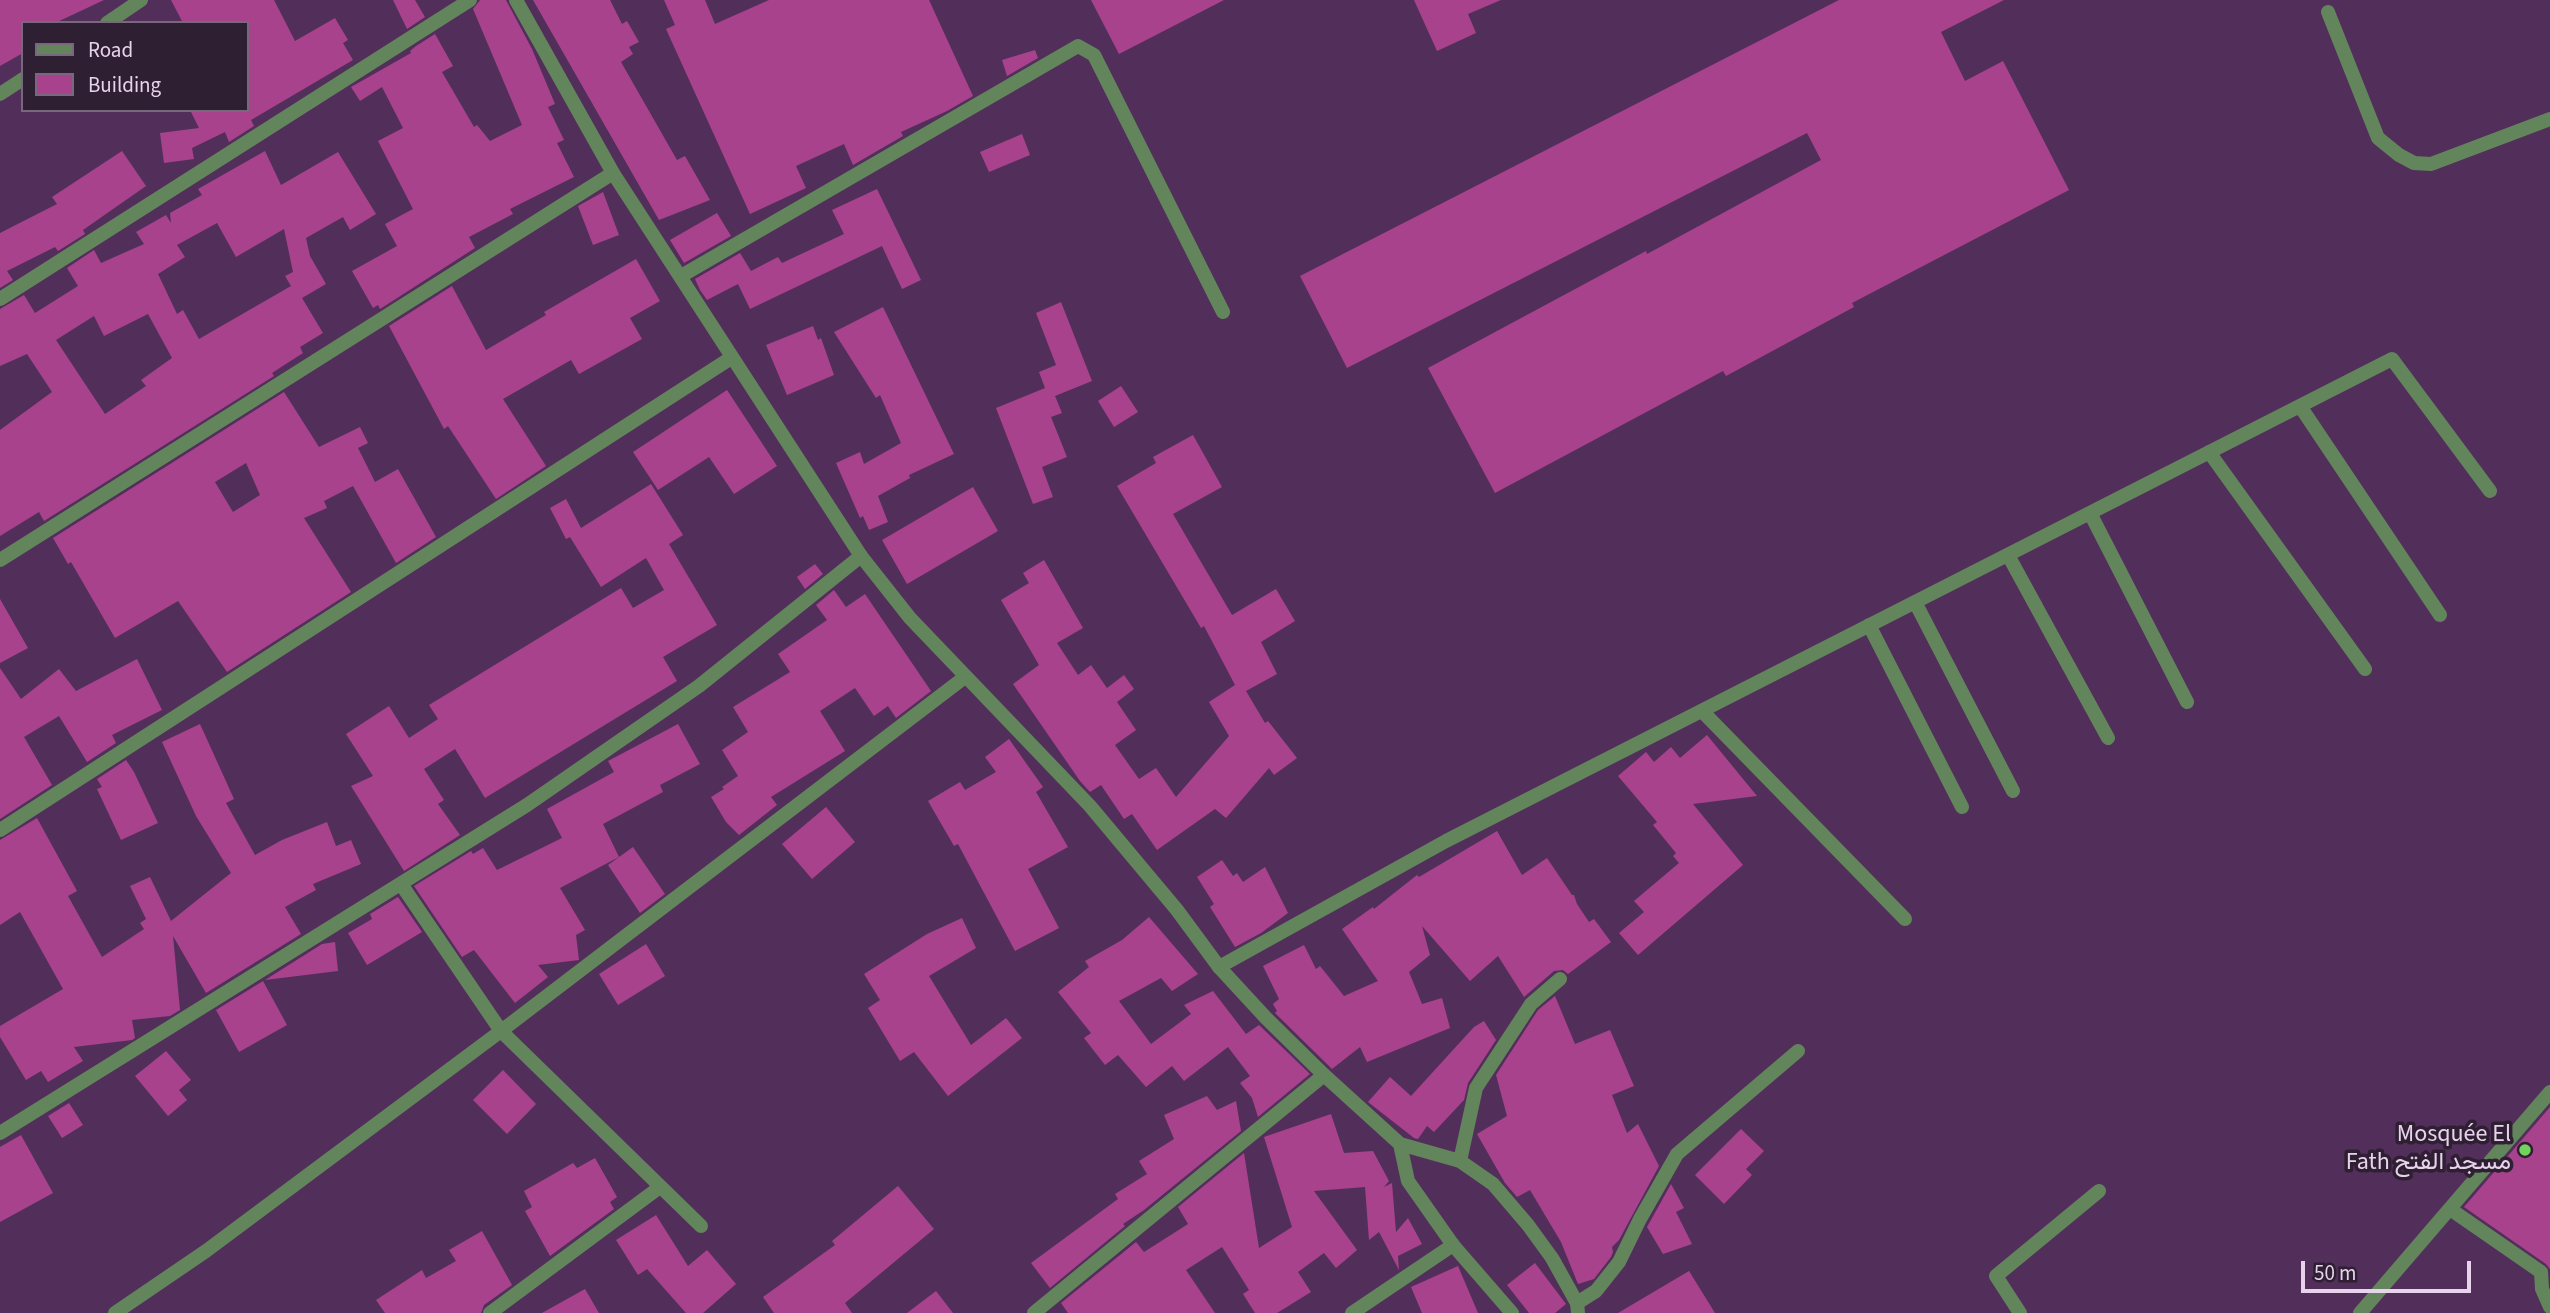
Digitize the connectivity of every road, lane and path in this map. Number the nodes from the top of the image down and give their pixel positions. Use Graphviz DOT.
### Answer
graph roads {
  1 [pos="141,0"];
  2 [pos="470,0"];
  3 [pos="516,0"];
  4 [pos="2328,12"];
  5 [pos="110,21"];
  6 [pos="21,80"];
  7 [pos="0,94"];
  8 [pos="2550,119"];
  9 [pos="613,173"];
  10 [pos="681,276"];
  11 [pos="0,299"];
  12 [pos="1223,312"];
  13 [pos="731,358"];
  14 [pos="2300,406"];
  15 [pos="2208,452"];
  16 [pos="2490,491"];
  17 [pos="2090,513"];
  18 [pos="2008,555"];
  19 [pos="861,556"];
  20 [pos="0,560"];
  21 [pos="1914,602"];
  22 [pos="2440,615"];
  23 [pos="1869,625"];
  24 [pos="2365,669"];
  25 [pos="965,677"];
  26 [pos="2187,702"];
  27 [pos="1702,711"];
  28 [pos="2108,738"];
  29 [pos="2013,790"];
  30 [pos="1962,807"];
  31 [pos="0,830"];
  32 [pos="401,884"];
  33 [pos="1905,919"];
  34 [pos="1219,967"];
  35 [pos="1560,979"];
  36 [pos="501,1031"];
  37 [pos="1798,1051"];
  38 [pos="1324,1075"];
  39 [pos="2550,1092"];
  40 [pos="0,1133"];
  41 [pos="1400,1144"];
  42 [pos="1460,1161"];
  43 [pos="660,1186"];
  44 [pos="2099,1191"];
  45 [pos="2450,1209"];
  46 [pos="701,1226"];
  47 [pos="1453,1245"];
  48 [pos="2550,1307"];
  49 [pos="1577,1308"];
  50 [pos="114,1313"];
  51 [pos="489,1313"];
  52 [pos="1034,1313"];
  53 [pos="1352,1313"];
  54 [pos="1511,1313"];
  55 [pos="2020,1313"];
  56 [pos="2360,1313"];
  1 -- 5 [label="street"];
  2 -- 11 [label="street"];
  3 -- 9 [label="street"];
  4 -- 8 [label="street"];
  6 -- 7 [label="street"];
  9 -- 10 [label="street"];
  9 -- 20 [label="street"];
  10 -- 12 [label="street"];
  10 -- 13 [label="street"];
  13 -- 19 [label="street"];
  13 -- 31 [label="street"];
  14 -- 15 [label="street"];
  14 -- 16 [label="street"];
  14 -- 22 [label="street"];
  15 -- 17 [label="street"];
  15 -- 24 [label="street"];
  17 -- 18 [label="street"];
  17 -- 26 [label="street"];
  18 -- 21 [label="street"];
  18 -- 28 [label="street"];
  19 -- 25 [label="street"];
  19 -- 32 [label="street"];
  21 -- 23 [label="street"];
  21 -- 29 [label="street"];
  23 -- 27 [label="street"];
  23 -- 30 [label="street"];
  25 -- 34 [label="street"];
  25 -- 36 [label="street"];
  27 -- 33 [label="street"];
  27 -- 34 [label="street"];
  32 -- 36 [label="street"];
  32 -- 40 [label="street"];
  34 -- 38 [label="street"];
  35 -- 42 [label="street"];
  36 -- 43 [label="street"];
  36 -- 50 [label="street"];
  37 -- 49 [label="street"];
  38 -- 41 [label="street"];
  38 -- 52 [label="street"];
  39 -- 45 [label="street"];
  41 -- 42 [label="street"];
  41 -- 47 [label="street"];
  42 -- 49 [label="street"];
  43 -- 46 [label="street"];
  43 -- 51 [label="street"];
  44 -- 55 [label="street"];
  45 -- 48 [label="street"];
  45 -- 56 [label="street"];
  47 -- 53 [label="street"];
  47 -- 54 [label="street"];
}
